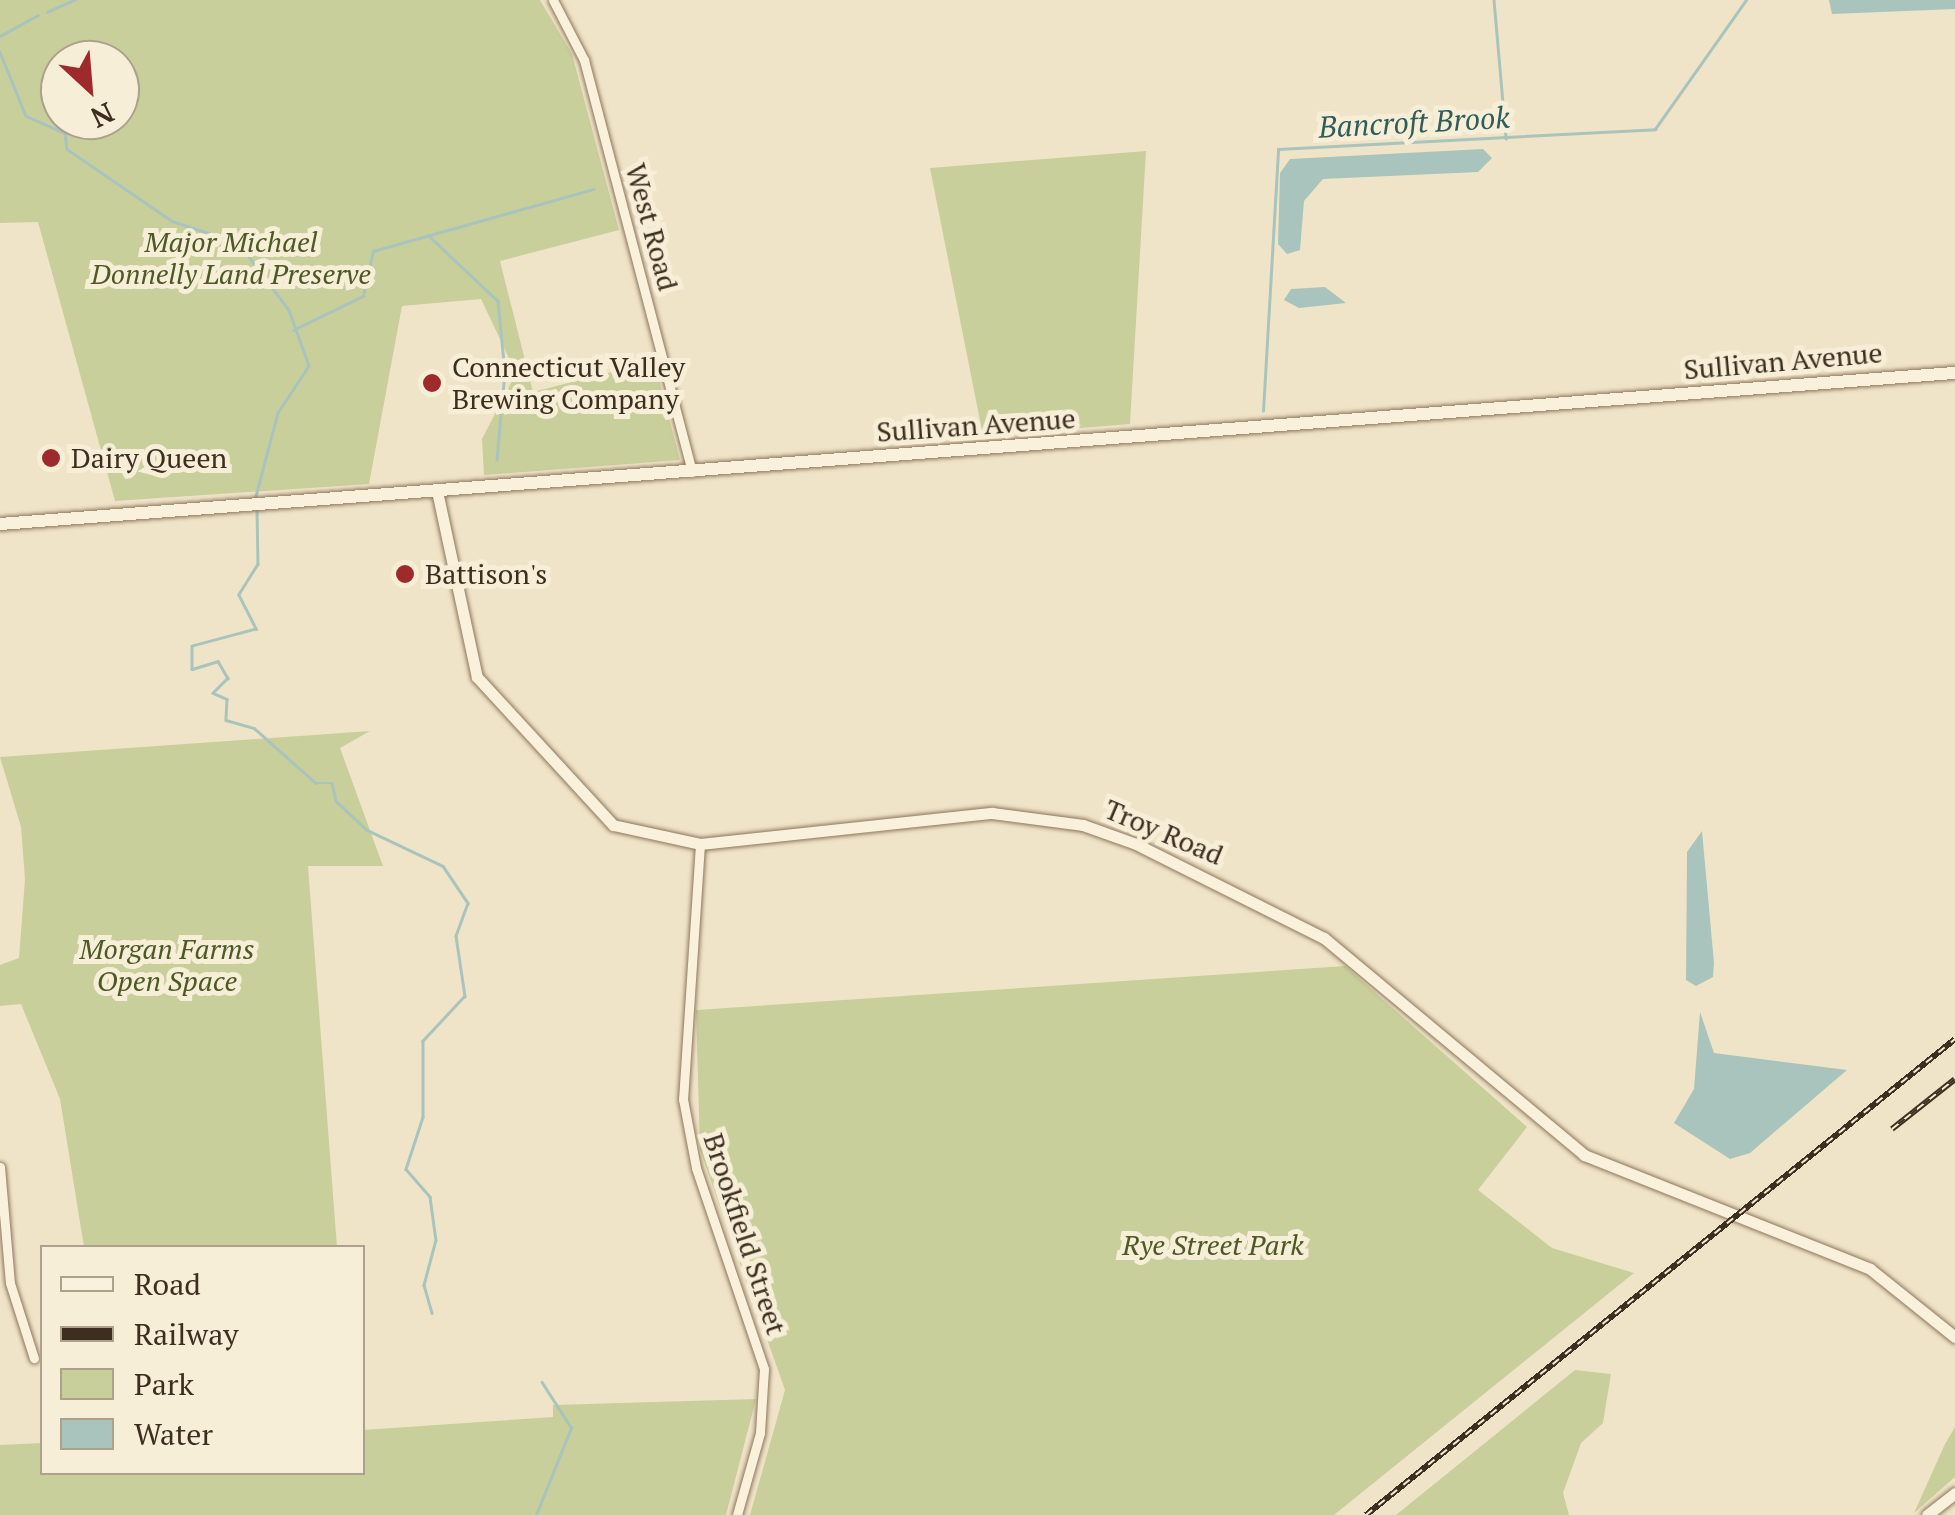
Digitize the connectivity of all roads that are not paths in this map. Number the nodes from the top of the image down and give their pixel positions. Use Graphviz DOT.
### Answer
graph roads {
  1 [pos="553,0"];
  2 [pos="1955,373"];
  3 [pos="692,472"];
  4 [pos="437,491"];
  5 [pos="0,524"];
  6 [pos="700,844"];
  7 [pos="0,1168"];
  8 [pos="1955,1337"];
  9 [pos="34,1358"];
  10 [pos="1955,1492"];
  11 [pos="737,1515"];
  12 [pos="1927,1515"];
  1 -- 3 [label="street, West Road"];
  2 -- 3 [label="main road, Sullivan Avenue"];
  3 -- 4 [label="main road, Sullivan Avenue"];
  4 -- 5 [label="main road, Sullivan Avenue"];
  4 -- 6 [label="street, Troy Road"];
  6 -- 8 [label="street, Troy Road"];
  6 -- 11 [label="street, Brookfield Street"];
  7 -- 9 [label="street"];
  10 -- 12 [label="street"];
}
